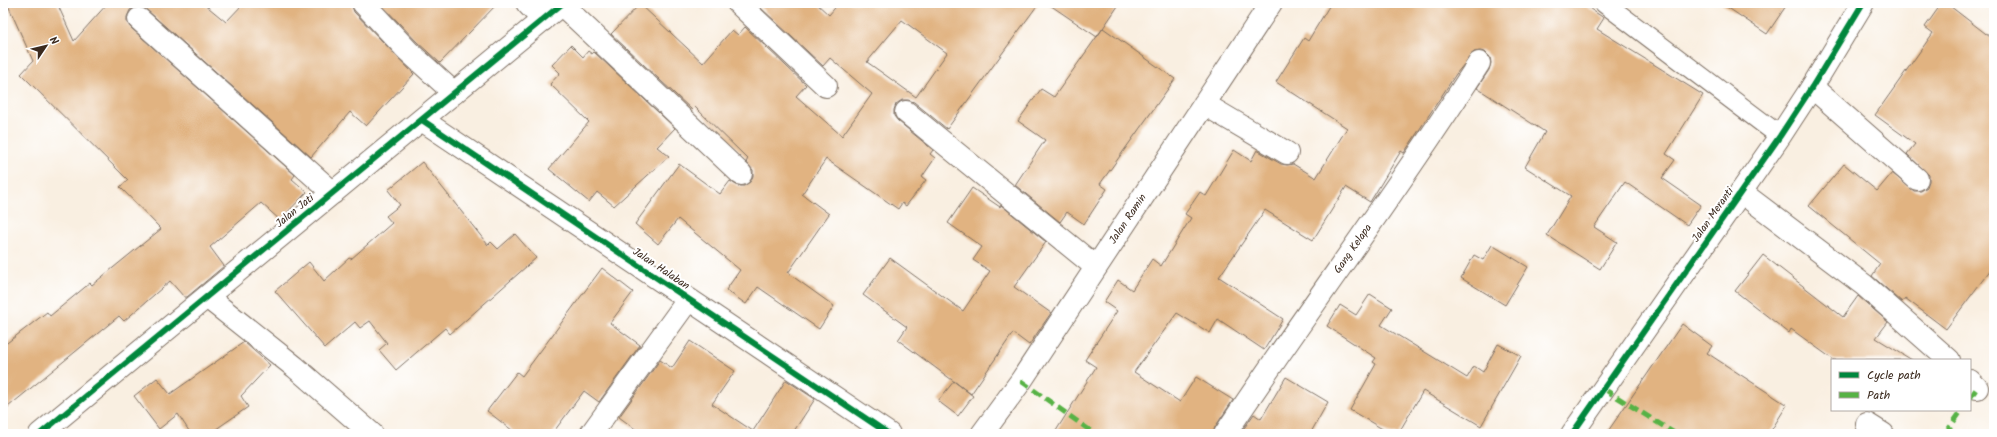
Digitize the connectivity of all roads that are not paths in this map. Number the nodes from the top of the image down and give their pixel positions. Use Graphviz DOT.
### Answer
graph roads {
  1 [pos="363,3"];
  2 [pos="527,3"];
  3 [pos="738,3"];
  4 [pos="1271,3"];
  5 [pos="1604,3"];
  6 [pos="1863,3"];
  7 [pos="562,4"];
  8 [pos="139,19"];
  9 [pos="543,20"];
  10 [pos="1479,63"];
  11 [pos="826,86"];
  12 [pos="1812,87"];
  13 [pos="454,93"];
  14 [pos="1204,104"];
  15 [pos="906,112"];
  16 [pos="422,120"];
  17 [pos="1780,136"];
  18 [pos="1287,153"];
  19 [pos="741,174"];
  20 [pos="1917,179"];
  21 [pos="1741,192"];
  22 [pos="333,193"];
  23 [pos="1096,267"];
  24 [pos="206,297"];
  25 [pos="688,300"];
  26 [pos="1948,359"];
  27 [pos="40,434"];
  28 [pos="372,434"];
  29 [pos="591,434"];
  30 [pos="889,434"];
  31 [pos="982,434"];
  32 [pos="1225,434"];
  33 [pos="1572,434"];
  1 -- 13 [label="street"];
  2 -- 9 [label="street"];
  3 -- 11 [label="street"];
  4 -- 14 [label="street, Jalan Ramin"];
  5 -- 17 [label="lane"];
  6 -- 12 [label="street, Jalan Meranti"];
  7 -- 9 [label="street, Jalan Jati"];
  7 -- 19 [label="street"];
  8 -- 22 [label="street"];
  9 -- 13 [label="street, Jalan Jati"];
  10 -- 32 [label="street, Gang Kelapa"];
  12 -- 17 [label="street, Jalan Meranti"];
  12 -- 20 [label="street"];
  13 -- 16 [label="street, Jalan Jati"];
  14 -- 18 [label="street"];
  14 -- 23 [label="street, Jalan Ramin"];
  15 -- 23 [label="street"];
  16 -- 22 [label="street, Jalan Jati"];
  16 -- 25 [label="street, Jalan Halaban"];
  17 -- 21 [label="street, Jalan Meranti"];
  21 -- 26 [label="street"];
  21 -- 33 [label="street, Jalan Meranti"];
  22 -- 24 [label="street, Jalan Jati"];
  23 -- 31 [label="street, Jalan Ramin"];
  24 -- 27 [label="street, Jalan Jati"];
  24 -- 28 [label="street"];
  25 -- 29 [label="street"];
  25 -- 30 [label="street, Jalan Halaban"];
}
